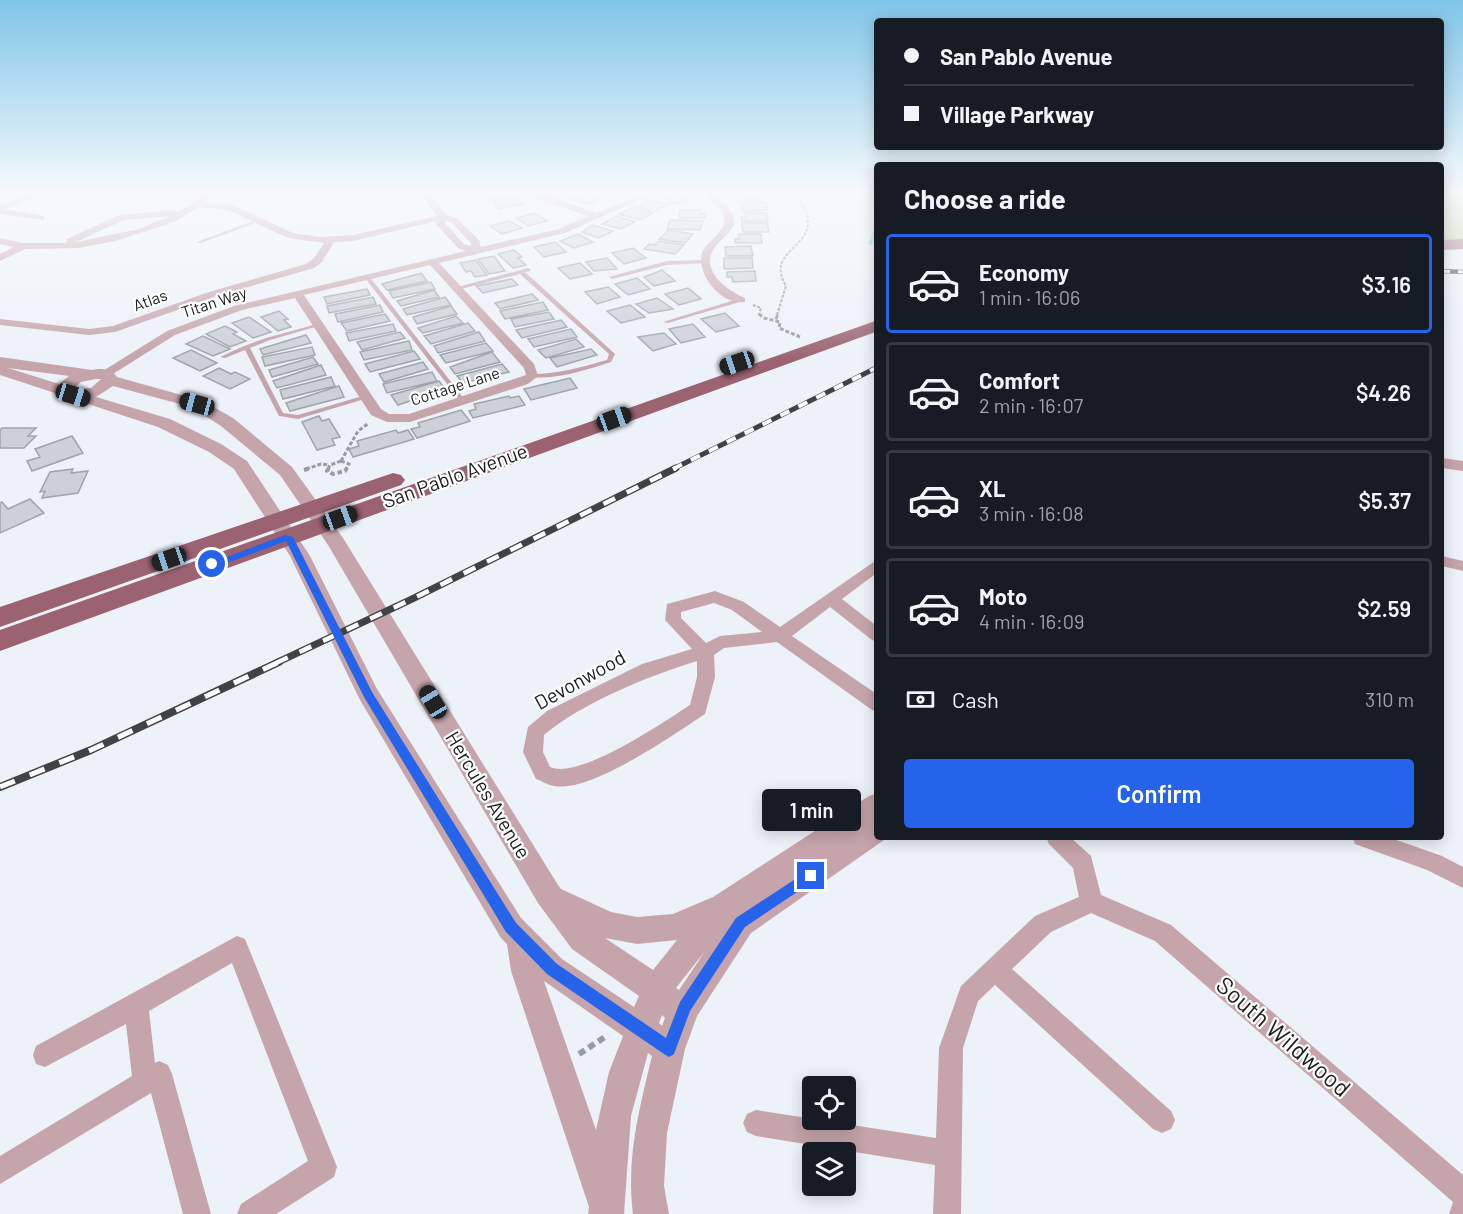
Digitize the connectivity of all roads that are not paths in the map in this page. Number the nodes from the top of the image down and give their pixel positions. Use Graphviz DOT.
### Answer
graph roads {
  1 [pos="19,249"];
  2 [pos="325,249"];
  3 [pos="486,249"];
  4 [pos="710,249"];
  5 [pos="476,251"];
  6 [pos="0,258"];
  7 [pos="431,261"];
  8 [pos="705,262"];
  9 [pos="367,277"];
  10 [pos="612,277"];
  11 [pos="457,288"];
  12 [pos="298,294"];
  13 [pos="741,300"];
  14 [pos="874,316"];
  15 [pos="0,322"];
  16 [pos="666,322"];
  17 [pos="319,325"];
  18 [pos="874,326"];
  19 [pos="246,347"];
  20 [pos="223,357"];
  21 [pos="0,362"];
  22 [pos="0,369"];
  23 [pos="101,376"];
  24 [pos="532,376"];
  25 [pos="69,393"];
  26 [pos="366,397"];
  27 [pos="463,401"];
  28 [pos="1444,463"];
  29 [pos="1463,466"];
  30 [pos="1444,472"];
  31 [pos="1463,474"];
  32 [pos="324,525"];
  33 [pos="289,538"];
  34 [pos="1444,561"];
  35 [pos="1463,566"];
  36 [pos="874,567"];
  37 [pos="832,600"];
  38 [pos="0,617"];
  39 [pos="874,633"];
  40 [pos="780,636"];
  41 [pos="0,641"];
  42 [pos="705,652"];
  43 [pos="874,702"];
  44 [pos="874,807"];
  45 [pos="874,833"];
  46 [pos="1059,840"];
  47 [pos="1370,840"];
  48 [pos="1463,878"];
  49 [pos="548,894"];
  50 [pos="1091,902"];
  51 [pos="723,906"];
  52 [pos="520,937"];
  53 [pos="994,969"];
  54 [pos="656,990"];
  55 [pos="136,1005"];
  56 [pos="682,1013"];
  57 [pos="629,1030"];
  58 [pos="669,1049"];
  59 [pos="45,1055"];
  60 [pos="146,1082"];
  61 [pos="1162,1120"];
  62 [pos="756,1123"];
  63 [pos="950,1154"];
  64 [pos="0,1171"];
  65 [pos="1463,1193"];
  66 [pos="606,1210"];
  67 [pos="197,1214"];
  68 [pos="251,1214"];
  69 [pos="651,1214"];
  70 [pos="947,1214"];
  1 -- 6 [label="street"];
  2 -- 15 [label="street, Atlas"];
  3 -- 5 [label="street, Titan Way"];
  4 -- 8 [label="street"];
  5 -- 7 [label="street, Titan Way"];
  7 -- 9 [label="street, Titan Way"];
  7 -- 11 [label="street, Cottage Lane"];
  8 -- 10 [label="lane"];
  8 -- 13 [label="street"];
  9 -- 12 [label="street, Titan Way"];
  9 -- 27 [label="lane"];
  11 -- 24 [label="street, Cottage Lane"];
  11 -- 24 [label="lane"];
  12 -- 17 [label="street"];
  12 -- 23 [label="street, Titan Way"];
  13 -- 16 [label="lane"];
  14 -- 32 [label="main road, San Pablo Avenue"];
  17 -- 19 [label="lane"];
  17 -- 26 [label="street"];
  18 -- 32 [label="main road, San Pablo Avenue"];
  19 -- 20 [label="lane"];
  19 -- 26 [label="lane"];
  21 -- 23 [label="street, Hercules Avenue"];
  22 -- 25 [label="street"];
  23 -- 25 [label="street"];
  23 -- 32 [label="street, Hercules Avenue"];
  24 -- 27 [label="street, Cottage Lane"];
  25 -- 33 [label="street"];
  26 -- 27 [label="street, Cottage Lane"];
  28 -- 29 [label="street"];
  30 -- 31 [label="street"];
  32 -- 33 [label="main road, San Pablo Avenue"];
  32 -- 49 [label="street, Hercules Avenue"];
  33 -- 38 [label="main road, San Pablo Avenue"];
  33 -- 41 [label="main road, San Pablo Avenue"];
  33 -- 52 [label="street"];
  34 -- 35 [label="street"];
  36 -- 37 [label="street, Devonwood"];
  37 -- 39 [label="street"];
  37 -- 40 [label="street, Devonwood"];
  40 -- 42 [label="street, Devonwood"];
  40 -- 42 [label="street"];
  40 -- 43 [label="street"];
  42 -- 42 [label="street, Devonwood"];
  44 -- 51 [label="street"];
  45 -- 56 [label="street"];
  46 -- 50 [label="street"];
  47 -- 48 [label="street"];
  49 -- 51 [label="street"];
  49 -- 54 [label="street, Hercules Avenue"];
  50 -- 53 [label="street"];
  50 -- 65 [label="street, South Wildwood"];
  51 -- 54 [label="street"];
  52 -- 57 [label="street"];
  52 -- 66 [label="street"];
  53 -- 61 [label="street"];
  53 -- 63 [label="street"];
  54 -- 56 [label="street, Hercules Avenue"];
  54 -- 57 [label="street"];
  55 -- 59 [label="street"];
  55 -- 60 [label="street"];
  55 -- 68 [label="street"];
  56 -- 58 [label="street"];
  57 -- 58 [label="street"];
  57 -- 66 [label="street"];
  58 -- 69 [label="street"];
  60 -- 64 [label="street"];
  60 -- 67 [label="street"];
  62 -- 63 [label="street"];
  63 -- 70 [label="street"];
}
